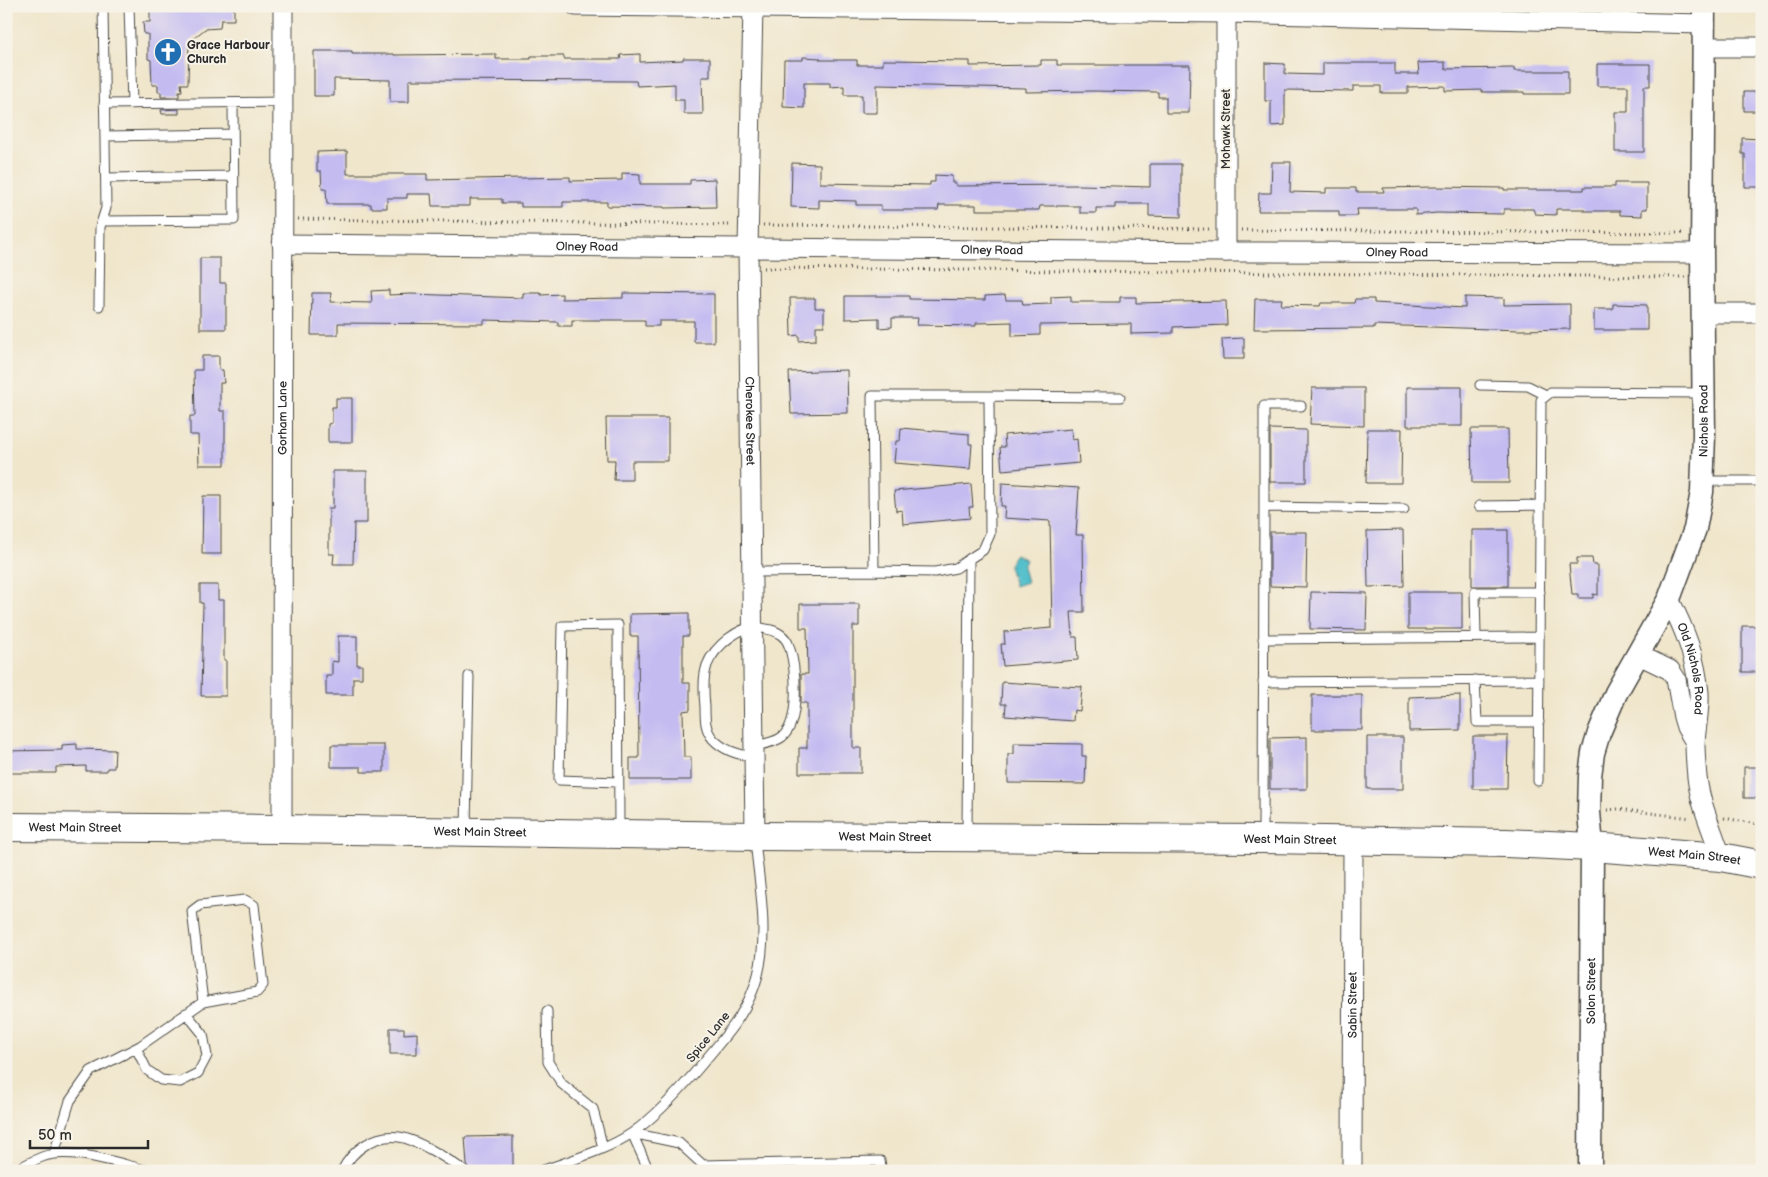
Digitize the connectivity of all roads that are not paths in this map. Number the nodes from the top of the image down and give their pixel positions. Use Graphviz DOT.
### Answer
graph roads {
  1 [pos="103,6"];
  2 [pos="129,6"];
  3 [pos="283,6"];
  4 [pos="576,6"];
  5 [pos="753,7"];
  6 [pos="1226,10"];
  7 [pos="1704,15"];
  8 [pos="1704,47"];
  9 [pos="1762,47"];
  10 [pos="283,102"];
  11 [pos="233,103"];
  12 [pos="104,104"];
  13 [pos="132,104"];
  14 [pos="233,134"];
  15 [pos="105,136"];
  16 [pos="234,176"];
  17 [pos="106,178"];
  18 [pos="102,222"];
  19 [pos="1702,243"];
  20 [pos="282,244"];
  21 [pos="748,248"];
  22 [pos="1226,252"];
  23 [pos="99,306"];
  24 [pos="1703,313"];
  25 [pos="1762,313"];
  26 [pos="1480,385"];
  27 [pos="1704,393"];
  28 [pos="1546,395"];
  29 [pos="989,396"];
  30 [pos="1120,397"];
  31 [pos="1301,406"];
  32 [pos="1703,481"];
  33 [pos="1762,481"];
  34 [pos="1540,505"];
  35 [pos="1479,506"];
  36 [pos="1264,507"];
  37 [pos="1404,509"];
  38 [pos="969,559"];
  39 [pos="874,571"];
  40 [pos="752,572"];
  41 [pos="1540,592"];
  42 [pos="1669,600"];
  43 [pos="752,627"];
  44 [pos="1476,637"];
  45 [pos="1539,637"];
  46 [pos="1264,638"];
  47 [pos="1639,655"];
  48 [pos="468,676"];
  49 [pos="1475,680"];
  50 [pos="1539,680"];
  51 [pos="1263,682"];
  52 [pos="1539,722"];
  53 [pos="1695,742"];
  54 [pos="754,751"];
  55 [pos="1538,781"];
  56 [pos="618,782"];
  57 [pos="1590,812"];
  58 [pos="6,827"];
  59 [pos="282,829"];
  60 [pos="466,832"];
  61 [pos="619,834"];
  62 [pos="755,836"];
  63 [pos="967,836"];
  64 [pos="1262,839"];
  65 [pos="1353,840"];
  66 [pos="1592,846"];
  67 [pos="1721,857"];
  68 [pos="1762,865"];
  69 [pos="203,1002"];
  70 [pos="547,1011"];
  71 [pos="186,1013"];
  72 [pos="136,1048"];
  73 [pos="632,1133"];
  74 [pos="603,1148"];
  75 [pos="54,1154"];
  76 [pos="824,1167"];
  77 [pos="14,1171"];
  78 [pos="150,1171"];
  79 [pos="342,1171"];
  80 [pos="464,1171"];
  81 [pos="541,1171"];
  82 [pos="649,1171"];
  83 [pos="882,1171"];
  84 [pos="1352,1171"];
  85 [pos="1590,1171"];
  1 -- 12 [label="lane"];
  2 -- 13 [label="lane"];
  3 -- 10 [label="street, Gorham Lane"];
  4 -- 5 [label="street"];
  5 -- 6 [label="street"];
  5 -- 21 [label="street, Cherokee Street"];
  6 -- 7 [label="street"];
  6 -- 22 [label="street, Mohawk Street"];
  7 -- 8 [label="street, Nichols Road"];
  8 -- 9 [label="street"];
  8 -- 19 [label="street, Nichols Road"];
  10 -- 11 [label="lane"];
  10 -- 20 [label="street, Gorham Lane"];
  11 -- 13 [label="lane"];
  11 -- 14 [label="lane"];
  12 -- 13 [label="lane"];
  12 -- 15 [label="lane"];
  14 -- 15 [label="lane"];
  14 -- 16 [label="lane"];
  15 -- 17 [label="lane"];
  16 -- 17 [label="lane"];
  16 -- 18 [label="lane"];
  17 -- 18 [label="lane"];
  18 -- 23 [label="lane"];
  19 -- 22 [label="street, Olney Road"];
  19 -- 24 [label="street, Nichols Road"];
  20 -- 21 [label="street, Olney Road"];
  20 -- 59 [label="street, Gorham Lane"];
  21 -- 22 [label="street, Olney Road"];
  21 -- 40 [label="street, Cherokee Street"];
  24 -- 25 [label="street"];
  24 -- 27 [label="street, Nichols Road"];
  26 -- 28 [label="lane"];
  27 -- 28 [label="lane"];
  27 -- 32 [label="street, Nichols Road"];
  28 -- 34 [label="lane"];
  29 -- 30 [label="lane"];
  29 -- 38 [label="lane"];
  29 -- 39 [label="lane"];
  31 -- 36 [label="lane"];
  32 -- 33 [label="lane"];
  32 -- 42 [label="street, Nichols Road"];
  34 -- 35 [label="lane"];
  34 -- 41 [label="lane"];
  36 -- 37 [label="lane"];
  36 -- 46 [label="lane"];
  38 -- 39 [label="lane"];
  38 -- 63 [label="lane"];
  39 -- 40 [label="lane"];
  40 -- 43 [label="street, Cherokee Street"];
  41 -- 44 [label="lane"];
  41 -- 45 [label="lane"];
  42 -- 47 [label="street, Nichols Road"];
  42 -- 53 [label="street, Old Nichols Road"];
  43 -- 54 [label="street, Cherokee Street"];
  43 -- 54 [label="lane"];
  43 -- 54 [label="lane"];
  44 -- 45 [label="lane"];
  44 -- 46 [label="lane"];
  45 -- 50 [label="lane"];
  46 -- 51 [label="lane"];
  47 -- 53 [label="street, Old Nichols Road"];
  47 -- 57 [label="street, Nichols Road"];
  48 -- 60 [label="lane"];
  49 -- 50 [label="lane"];
  49 -- 51 [label="lane"];
  49 -- 52 [label="lane"];
  50 -- 52 [label="lane"];
  51 -- 64 [label="lane"];
  52 -- 55 [label="lane"];
  53 -- 67 [label="street, Old Nichols Road"];
  54 -- 62 [label="street, Cherokee Street"];
  56 -- 56 [label="lane"];
  56 -- 61 [label="lane"];
  57 -- 66 [label="street, Solon Street"];
  58 -- 59 [label="main road, West Main Street"];
  59 -- 60 [label="main road, West Main Street"];
  60 -- 61 [label="main road, West Main Street"];
  61 -- 62 [label="main road, West Main Street"];
  62 -- 63 [label="main road, West Main Street"];
  62 -- 73 [label="lane, Spice Lane"];
  63 -- 64 [label="main road, West Main Street"];
  64 -- 65 [label="main road, West Main Street"];
  65 -- 66 [label="main road, West Main Street"];
  65 -- 84 [label="street, Sabin Street"];
  66 -- 67 [label="main road, West Main Street"];
  66 -- 85 [label="street, Solon Street"];
  67 -- 68 [label="main road, West Main Street"];
  69 -- 69 [label="lane"];
  69 -- 71 [label="lane"];
  70 -- 74 [label="lane"];
  71 -- 72 [label="lane"];
  71 -- 72 [label="lane"];
  72 -- 75 [label="lane"];
  73 -- 74 [label="lane, Spice Lane"];
  73 -- 76 [label="lane"];
  73 -- 82 [label="lane"];
  74 -- 81 [label="lane, Spice Lane"];
  75 -- 77 [label="lane"];
  75 -- 78 [label="lane"];
  76 -- 83 [label="lane"];
  79 -- 80 [label="lane"];
}
